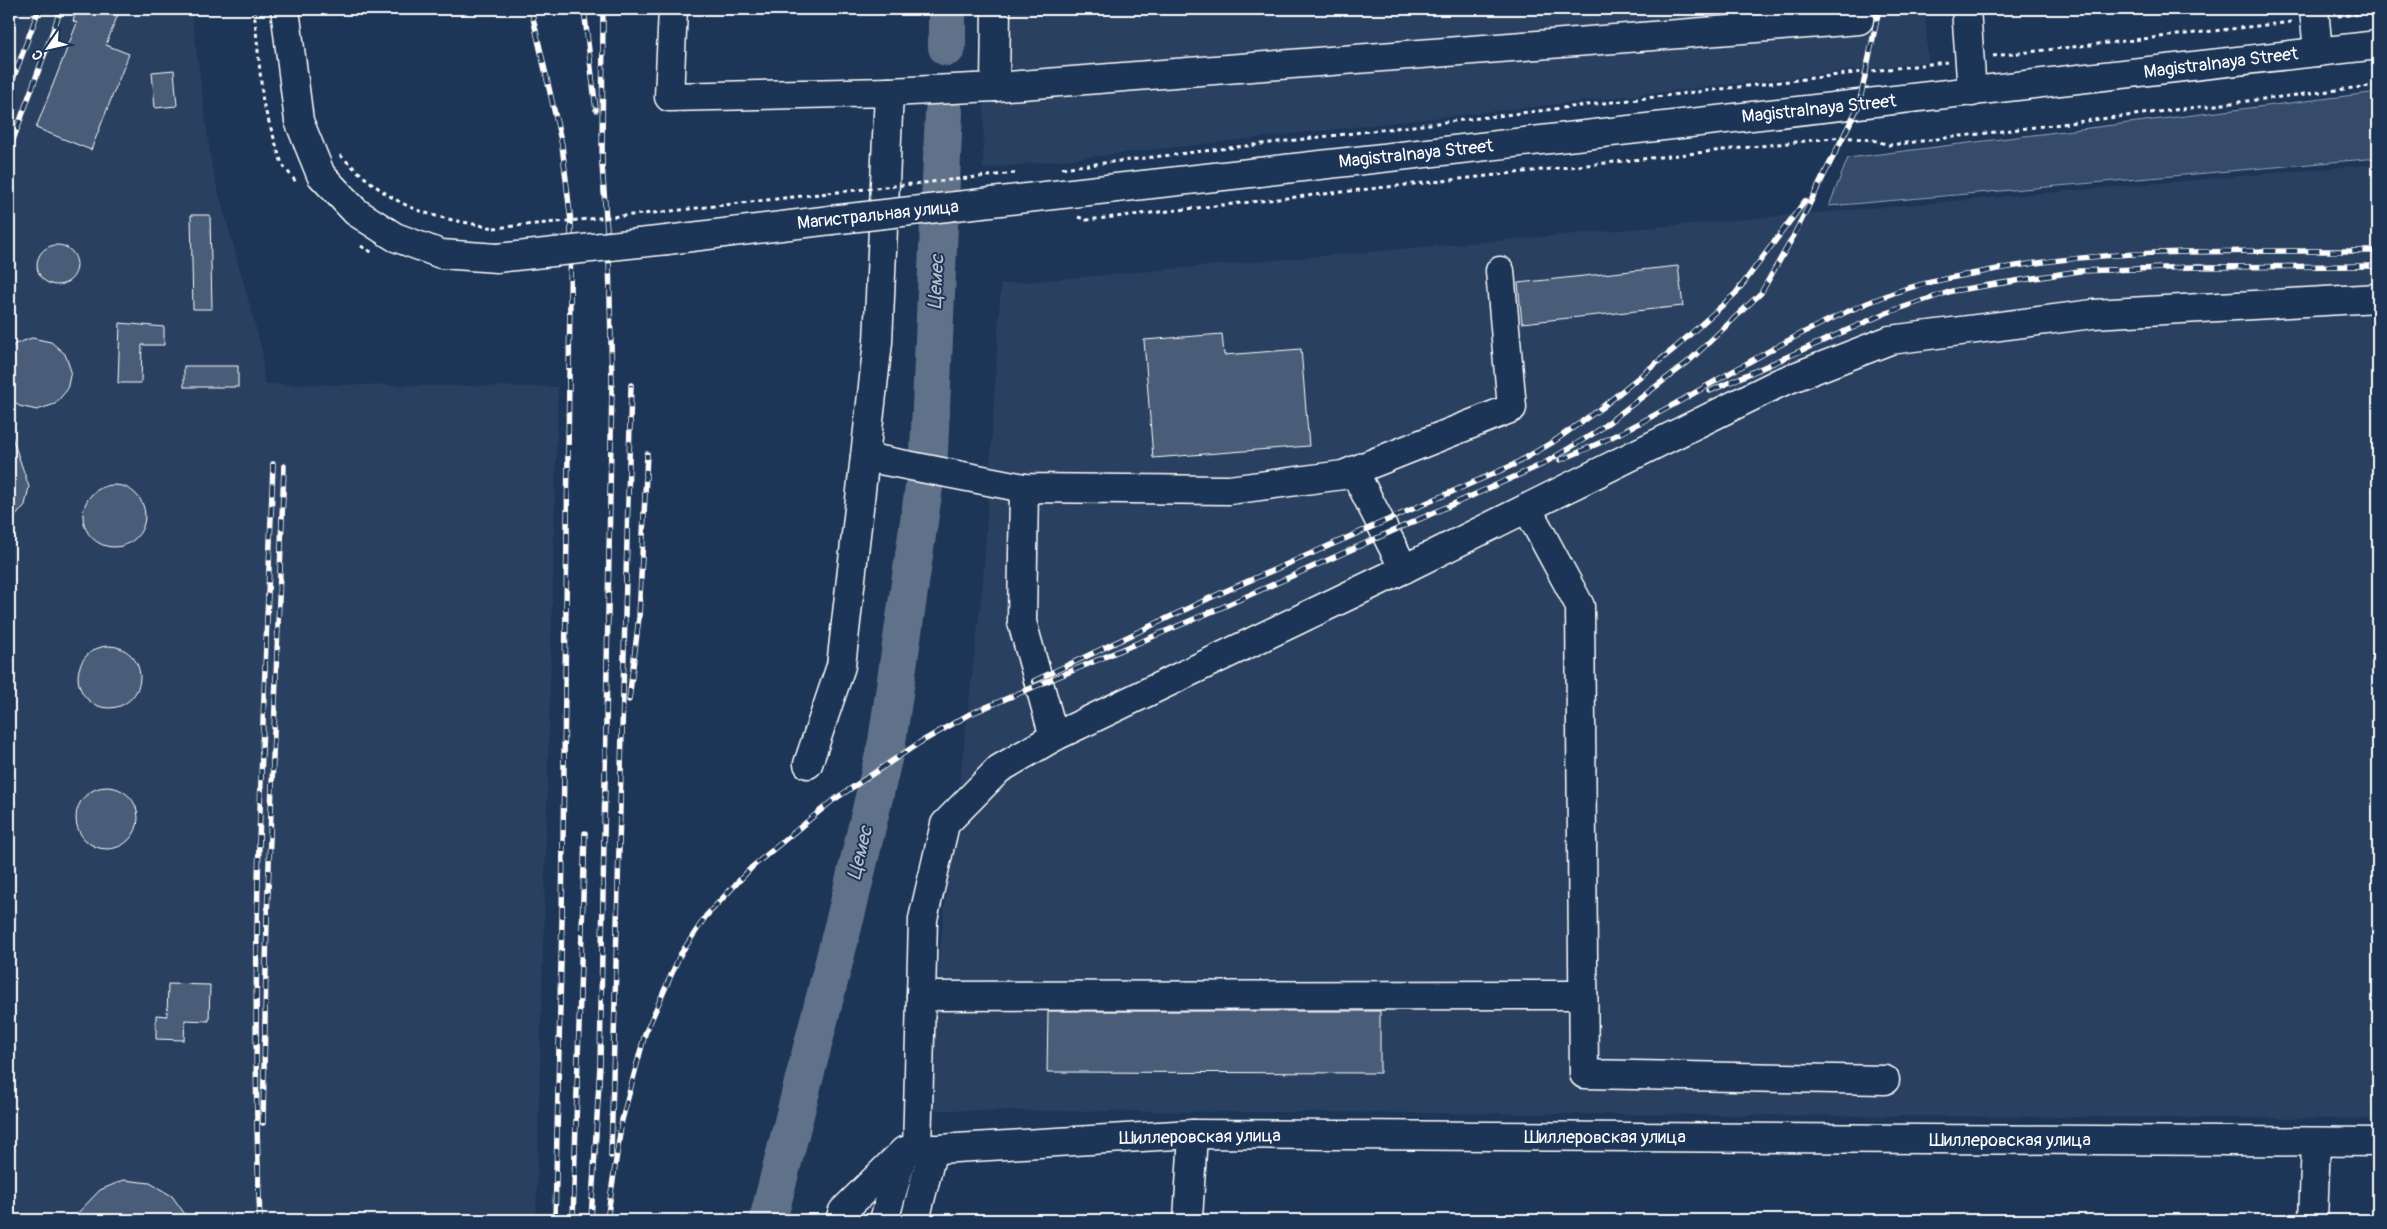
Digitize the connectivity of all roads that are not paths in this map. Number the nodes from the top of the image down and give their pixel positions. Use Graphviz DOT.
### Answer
graph roads {
  1 [pos="285,9"];
  2 [pos="674,9"];
  3 [pos="996,9"];
  4 [pos="1860,9"];
  5 [pos="1966,9"];
  6 [pos="2314,14"];
  7 [pos="2378,45"];
  8 [pos="2318,52"];
  9 [pos="995,87"];
  10 [pos="890,92"];
  11 [pos="1972,92"];
  12 [pos="1259,172"];
  13 [pos="1500,271"];
  14 [pos="2378,298"];
  15 [pos="865,457"];
  16 [pos="1354,470"];
  17 [pos="1024,488"];
  18 [pos="1527,508"];
  19 [pos="1404,569"];
  20 [pos="1054,736"];
  21 [pos="808,764"];
  22 [pos="1583,995"];
  23 [pos="920,996"];
  24 [pos="1885,1080"];
  25 [pos="1193,1134"];
  26 [pos="2316,1142"];
  27 [pos="2378,1142"];
  28 [pos="918,1150"];
  29 [pos="840,1220"];
  30 [pos="884,1220"];
  31 [pos="915,1220"];
  32 [pos="1188,1220"];
  33 [pos="2313,1220"];
  1 -- 12 [label="main road, Магистральная улица, bridge"];
  2 -- 10 [label="main road"];
  3 -- 9 [label="main road"];
  4 -- 9 [label="main road"];
  5 -- 11 [label="main road"];
  6 -- 8 [label="main road"];
  7 -- 8 [label="main road, Magistralnaya Street"];
  8 -- 11 [label="main road, Magistralnaya Street"];
  9 -- 10 [label="main road"];
  10 -- 15 [label="main road"];
  11 -- 12 [label="main road, Magistralnaya Street"];
  13 -- 16 [label="main road"];
  14 -- 18 [label="main road"];
  15 -- 17 [label="main road"];
  15 -- 21 [label="main road"];
  16 -- 17 [label="main road"];
  16 -- 19 [label="main road"];
  17 -- 20 [label="main road"];
  18 -- 19 [label="main road"];
  18 -- 22 [label="main road"];
  19 -- 20 [label="main road"];
  20 -- 23 [label="main road"];
  22 -- 23 [label="main road"];
  22 -- 24 [label="main road"];
  23 -- 28 [label="main road"];
  25 -- 26 [label="main road, Шиллеровская улица"];
  25 -- 28 [label="main road, Шиллеровская улица"];
  25 -- 32 [label="main road"];
  26 -- 27 [label="main road, Шиллеровская улица"];
  26 -- 33 [label="main road"];
  28 -- 29 [label="main road"];
  28 -- 30 [label="main road"];
  28 -- 31 [label="main road"];
}
